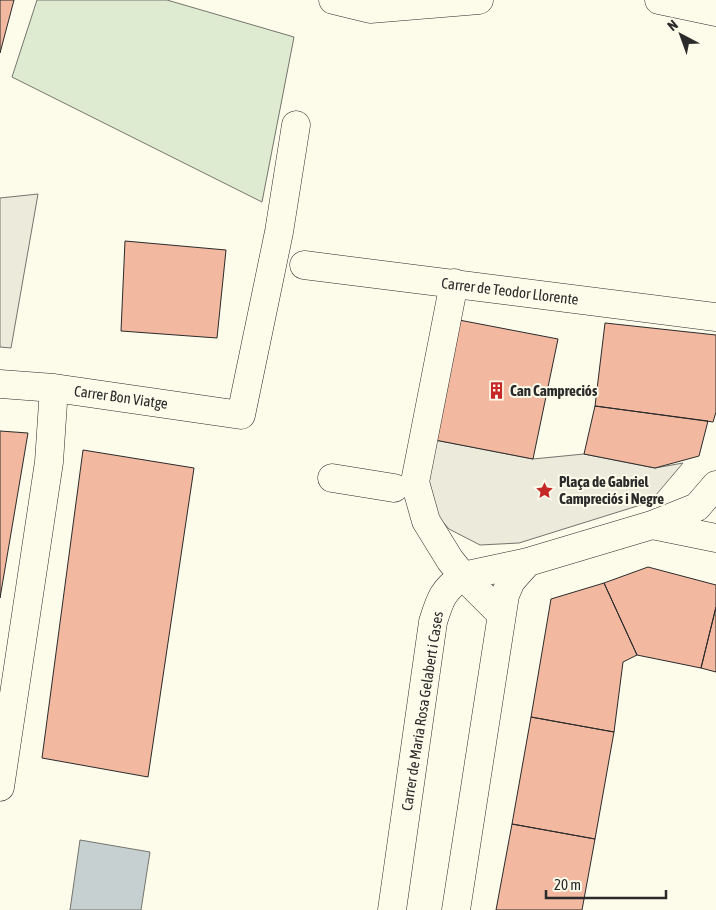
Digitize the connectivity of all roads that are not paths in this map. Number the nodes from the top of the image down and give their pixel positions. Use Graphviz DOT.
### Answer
graph roads {
  1 [pos="333,0"];
  2 [pos="479,0"];
  3 [pos="659,0"];
  4 [pos="716,12"];
  5 [pos="296,125"];
  6 [pos="304,265"];
  7 [pos="454,283"];
  8 [pos="716,318"];
  9 [pos="0,384"];
  10 [pos="54,388"];
  11 [pos="332,478"];
  12 [pos="716,485"];
  13 [pos="394,488"];
  14 [pos="652,525"];
  15 [pos="716,538"];
  16 [pos="528,562"];
  17 [pos="463,576"];
  18 [pos="501,614"];
  19 [pos="0,787"];
  20 [pos="392,910"];
  21 [pos="456,910"];
  1 -- 2 [label="street"];
  3 -- 4 [label="street"];
  5 -- 10 [label="street, Carrer Bon Viatge"];
  6 -- 7 [label="street, Carrer de Teodor Llorente"];
  7 -- 8 [label="street, Carrer de Teodor Llorente"];
  7 -- 17 [label="street"];
  9 -- 10 [label="street, Carrer Bon Viatge"];
  10 -- 19 [label="street"];
  11 -- 13 [label="street"];
  12 -- 14 [label="street"];
  14 -- 15 [label="street"];
  14 -- 16 [label="street"];
  16 -- 17 [label="street"];
  16 -- 18 [label="street"];
  17 -- 18 [label="street"];
  17 -- 20 [label="street, Carrer de Maria Rosa Gelabert i Cases"];
  18 -- 21 [label="street"];
}
